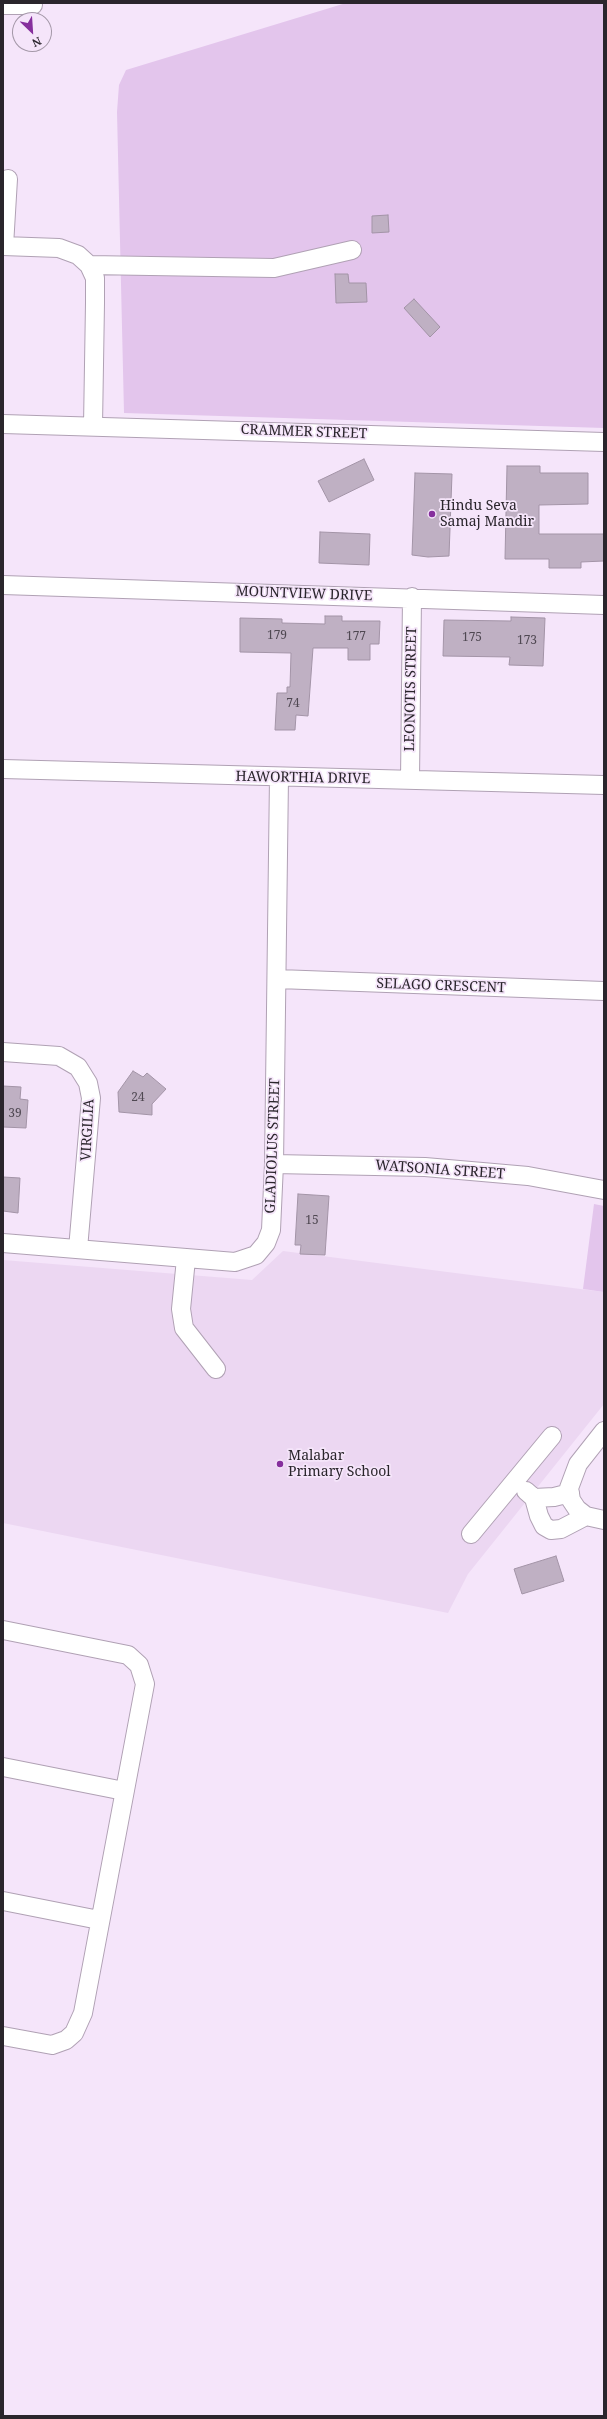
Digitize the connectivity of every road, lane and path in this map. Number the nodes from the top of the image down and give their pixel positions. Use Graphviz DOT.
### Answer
graph roads {
  1 [pos="3,5"];
  2 [pos="33,5"];
  3 [pos="8,179"];
  4 [pos="4,246"];
  5 [pos="352,250"];
  6 [pos="90,265"];
  7 [pos="3,424"];
  8 [pos="92,426"];
  9 [pos="604,442"];
  10 [pos="3,585"];
  11 [pos="412,597"];
  12 [pos="604,605"];
  13 [pos="3,769"];
  14 [pos="279,778"];
  15 [pos="410,780"];
  16 [pos="604,784"];
  17 [pos="278,979"];
  18 [pos="604,991"];
  19 [pos="3,1052"];
  20 [pos="274,1164"];
  21 [pos="604,1190"];
  22 [pos="3,1243"];
  23 [pos="78,1249"];
  24 [pos="186,1259"];
  25 [pos="216,1369"];
  26 [pos="604,1431"];
  27 [pos="552,1436"];
  28 [pos="515,1481"];
  29 [pos="570,1493"];
  30 [pos="534,1498"];
  31 [pos="586,1516"];
  32 [pos="604,1520"];
  33 [pos="471,1534"];
  34 [pos="3,1630"];
  35 [pos="3,1767"];
  36 [pos="124,1791"];
  37 [pos="3,1901"];
  38 [pos="99,1920"];
  39 [pos="3,2036"];
  1 -- 2 [label="street"];
  3 -- 4 [label="street"];
  4 -- 6 [label="street"];
  5 -- 6 [label="street"];
  6 -- 8 [label="street"];
  7 -- 8 [label="street, CRAMMER STREET"];
  8 -- 9 [label="street, CRAMMER STREET"];
  10 -- 11 [label="street, MOUNTVIEW DRIVE"];
  11 -- 12 [label="street, MOUNTVIEW DRIVE"];
  11 -- 15 [label="street, LEONOTIS STREET"];
  13 -- 14 [label="street, HAWORTHIA DRIVE"];
  14 -- 15 [label="street, HAWORTHIA DRIVE"];
  14 -- 17 [label="street, GLADIOLUS STREET"];
  15 -- 16 [label="street, HAWORTHIA DRIVE"];
  17 -- 18 [label="street, SELAGO CRESCENT"];
  17 -- 20 [label="street, GLADIOLUS STREET"];
  19 -- 23 [label="street, VIRGILIA"];
  20 -- 21 [label="street, WATSONIA STREET"];
  20 -- 24 [label="street, GLADIOLUS STREET"];
  22 -- 23 [label="street, GLADIOLUS STREET"];
  23 -- 24 [label="street, GLADIOLUS STREET"];
  24 -- 25 [label="street"];
  26 -- 29 [label="street"];
  27 -- 28 [label="street"];
  28 -- 30 [label="street"];
  28 -- 33 [label="street"];
  29 -- 30 [label="street"];
  29 -- 31 [label="street"];
  30 -- 31 [label="street"];
  31 -- 32 [label="street"];
  34 -- 36 [label="street"];
  35 -- 36 [label="street"];
  36 -- 38 [label="street"];
  37 -- 38 [label="street"];
  38 -- 39 [label="street"];
}
